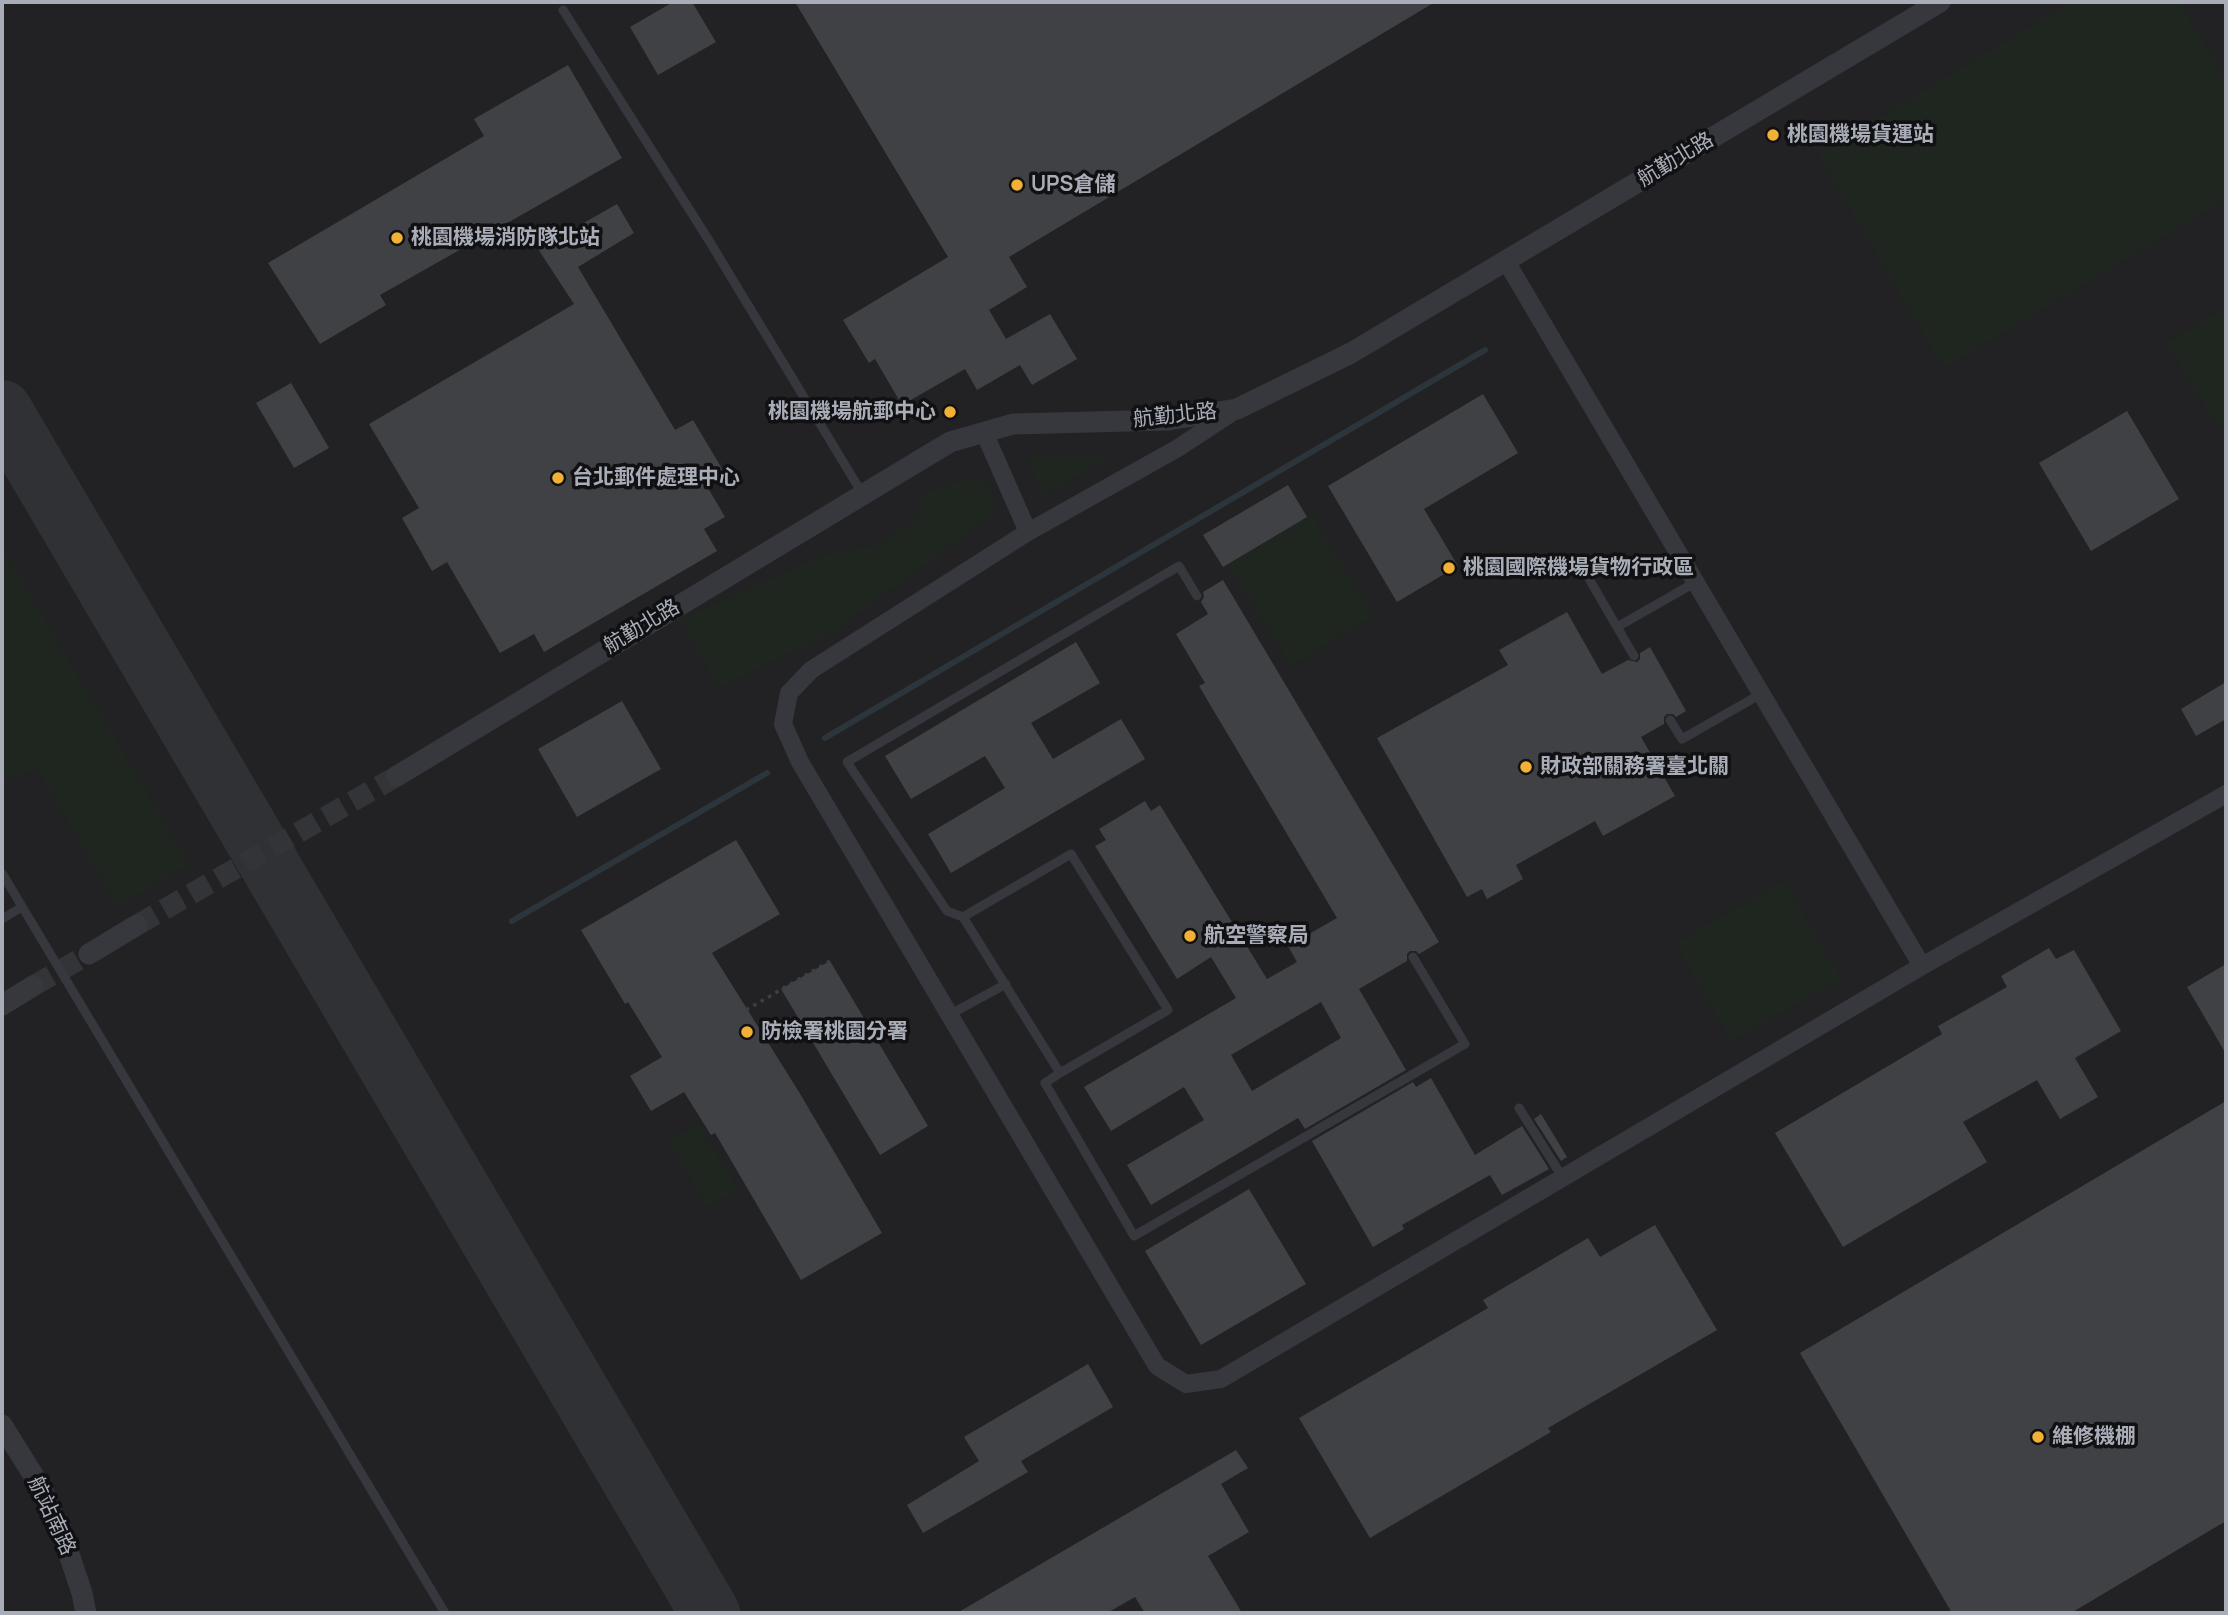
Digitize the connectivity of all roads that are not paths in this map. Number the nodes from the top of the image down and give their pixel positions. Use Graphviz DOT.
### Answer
graph roads {
  1 [pos="1940,2"];
  2 [pos="564,10"];
  3 [pos="1506,261"];
  4 [pos="1237,409"];
  5 [pos="984,432"];
  6 [pos="862,493"];
  7 [pos="1028,532"];
  8 [pos="1588,577"];
  9 [pos="1696,582"];
  10 [pos="1197,596"];
  11 [pos="1617,627"];
  12 [pos="1634,656"];
  13 [pos="1761,694"];
  14 [pos="1670,720"];
  15 [pos="397,776"];
  16 [pos="2226,794"];
  17 [pos="2,873"];
  18 [pos="22,907"];
  19 [pos="963,917"];
  20 [pos="2,919"];
  21 [pos="137,925"];
  22 [pos="89,954"];
  23 [pos="1413,957"];
  24 [pos="1922,966"];
  25 [pos="1006,984"];
  26 [pos="33,986"];
  27 [pos="2,1004"];
  28 [pos="949,1015"];
  29 [pos="1060,1073"];
  30 [pos="1519,1108"];
  31 [pos="1563,1178"];
  32 [pos="2,1425"];
  33 [pos="86,1613"];
  34 [pos="445,1613"];
  1 -- 3 [label="street, 航勤北路"];
  2 -- 6 [label="lane"];
  3 -- 4 [label="street, 航勤北路"];
  3 -- 9 [label="street"];
  4 -- 5 [label="street, 航勤北路"];
  4 -- 7 [label="street"];
  5 -- 6 [label="street, 航勤北路"];
  5 -- 7 [label="street"];
  6 -- 15 [label="street, 航勤北路"];
  7 -- 28 [label="street"];
  8 -- 11 [label="lane"];
  9 -- 11 [label="lane"];
  9 -- 13 [label="street"];
  10 -- 19 [label="lane"];
  11 -- 12 [label="lane"];
  13 -- 14 [label="lane"];
  13 -- 24 [label="street"];
  16 -- 24 [label="street"];
  17 -- 18 [label="lane"];
  18 -- 20 [label="lane"];
  18 -- 34 [label="lane"];
  19 -- 25 [label="lane"];
  19 -- 29 [label="lane"];
  21 -- 22 [label="street"];
  23 -- 29 [label="lane"];
  24 -- 31 [label="street"];
  25 -- 28 [label="lane"];
  25 -- 29 [label="lane"];
  26 -- 27 [label="street"];
  28 -- 31 [label="street"];
  30 -- 31 [label="lane"];
  32 -- 33 [label="street, 航站南路"];
}
